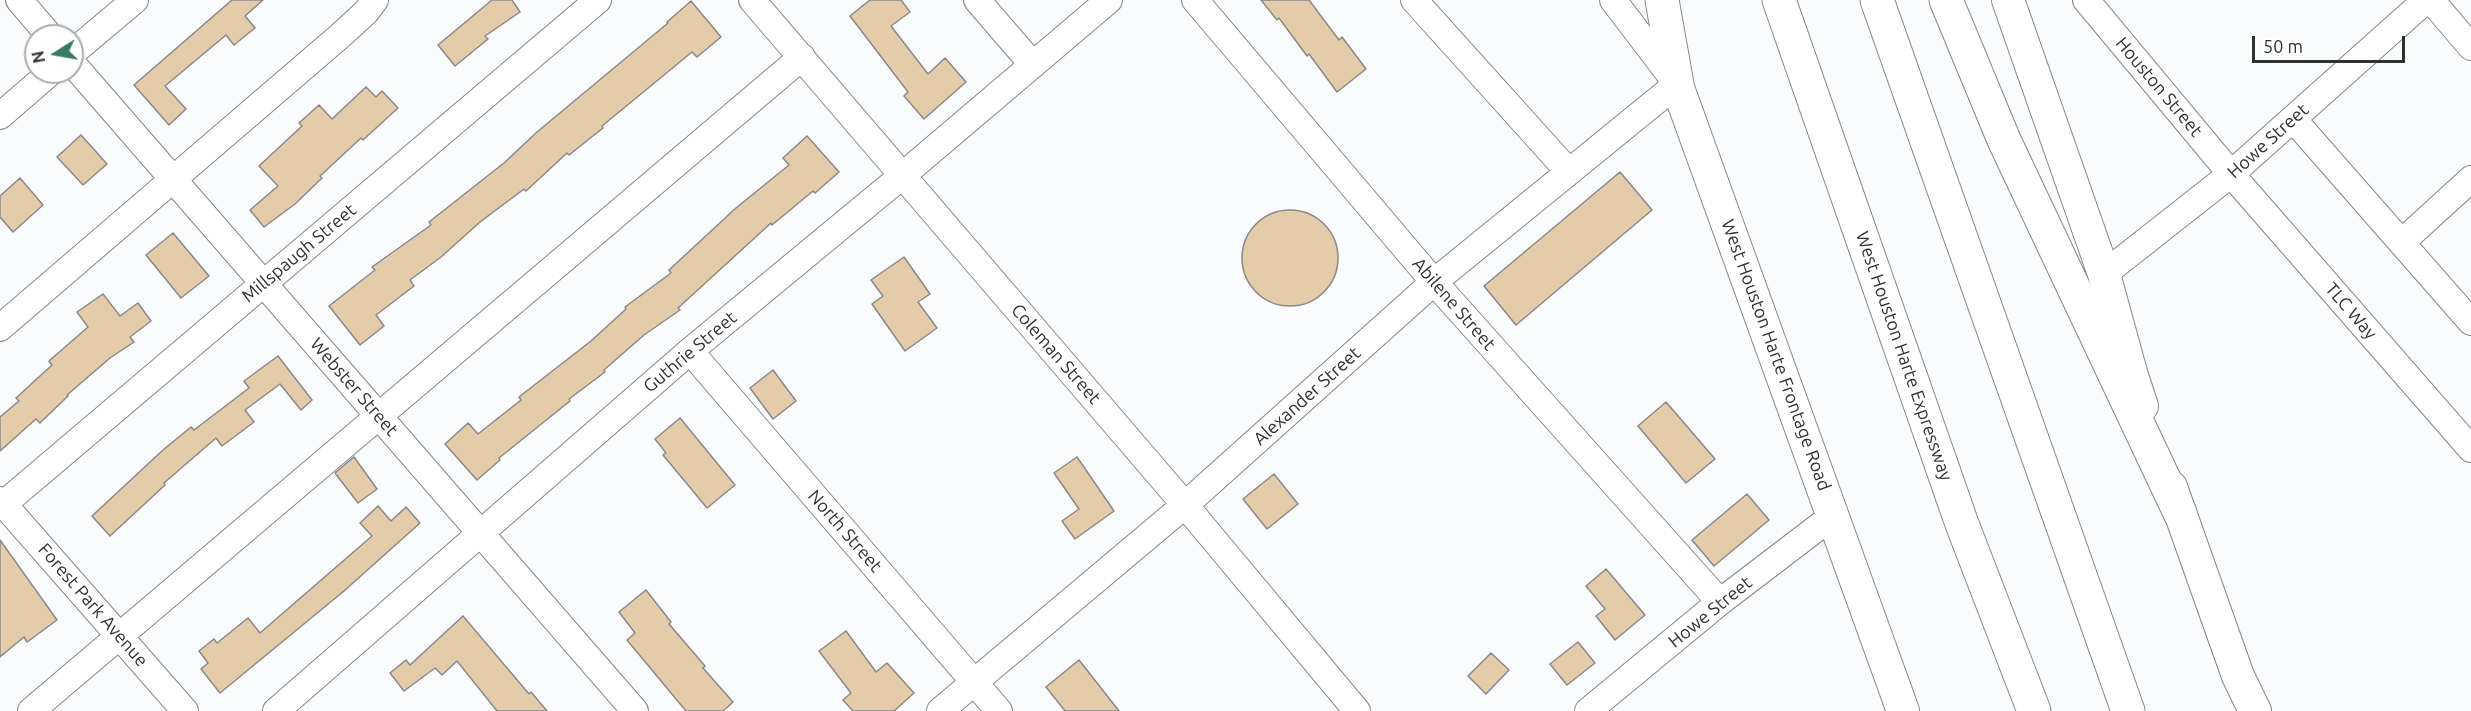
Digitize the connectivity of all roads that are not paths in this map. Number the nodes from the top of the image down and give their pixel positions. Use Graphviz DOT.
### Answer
graph roads {
  1 [pos="19,0"];
  2 [pos="135,0"];
  3 [pos="375,0"];
  4 [pos="598,0"];
  5 [pos="752,0"];
  6 [pos="977,0"];
  7 [pos="1109,0"];
  8 [pos="1196,0"];
  9 [pos="1414,0"];
  10 [pos="1613,0"];
  11 [pos="1646,0"];
  12 [pos="1662,0"];
  13 [pos="1779,0"];
  14 [pos="1877,0"];
  15 [pos="1946,0"];
  16 [pos="2008,0"];
  17 [pos="2086,0"];
  18 [pos="2426,0"];
  19 [pos="2431,0"];
  20 [pos="40,24"];
  21 [pos="84,43"];
  22 [pos="2471,46"];
  23 [pos="802,57"];
  24 [pos="1033,64"];
  25 [pos="84,77"];
  26 [pos="37,84"];
  27 [pos="1677,84"];
  28 [pos="0,116"];
  29 [pos="2293,119"];
  30 [pos="1569,172"];
  31 [pos="2231,174"];
  32 [pos="903,175"];
  33 [pos="2471,179"];
  34 [pos="174,180"];
  35 [pos="2402,242"];
  36 [pos="2104,274"];
  37 [pos="264,282"];
  38 [pos="1434,282"];
  39 [pos="2471,322"];
  40 [pos="0,328"];
  41 [pos="690,351"];
  42 [pos="379,416"];
  43 [pos="2471,448"];
  44 [pos="1,503"];
  45 [pos="1185,505"];
  46 [pos="2180,513"];
  47 [pos="1834,515"];
  48 [pos="479,532"];
  49 [pos="1720,602"];
  50 [pos="120,636"];
  51 [pos="975,682"];
  52 [pos="31,711"];
  53 [pos="185,711"];
  54 [pos="276,711"];
  55 [pos="635,711"];
  56 [pos="940,711"];
  57 [pos="999,711"];
  58 [pos="1357,711"];
  59 [pos="1588,711"];
  60 [pos="1903,711"];
  61 [pos="2034,711"];
  62 [pos="2128,711"];
  63 [pos="2255,711"];
  1 -- 20 [label="street"];
  2 -- 21 [label="street"];
  3 -- 34 [label="street"];
  4 -- 37 [label="street, Millspaugh Street"];
  5 -- 23 [label="street, Coleman Street"];
  6 -- 24 [label="street"];
  7 -- 24 [label="street, Guthrie Street"];
  8 -- 38 [label="street, Abilene Street"];
  9 -- 30 [label="street"];
  10 -- 27 [label="street"];
  11 -- 27 [label="main road, West Houston Harte Frontage Road"];
  12 -- 27 [label="highway"];
  13 -- 61 [label="highway, West Houston Harte Expressway"];
  14 -- 62 [label="highway"];
  15 -- 46 [label="highway"];
  16 -- 36 [label="main road"];
  17 -- 31 [label="street, Houston Street"];
  18 -- 29 [label="street, Howe Street"];
  19 -- 22 [label="street"];
  23 -- 32 [label="street, Coleman Street"];
  23 -- 42 [label="street"];
  24 -- 32 [label="street, Guthrie Street"];
  25 -- 34 [label="street, Webster Street"];
  26 -- 28 [label="street"];
  27 -- 30 [label="street, Alexander Street"];
  27 -- 47 [label="main road, West Houston Harte Frontage Road"];
  29 -- 31 [label="street, Howe Street"];
  29 -- 35 [label="street"];
  30 -- 38 [label="street, Alexander Street"];
  31 -- 36 [label="street, Howe Street"];
  31 -- 43 [label="street, TLC Way"];
  32 -- 41 [label="street, Guthrie Street"];
  32 -- 45 [label="street, Coleman Street"];
  33 -- 35 [label="street"];
  34 -- 37 [label="street, Webster Street"];
  34 -- 40 [label="street"];
  35 -- 39 [label="street"];
  36 -- 46 [label="main road"];
  37 -- 42 [label="street, Webster Street"];
  37 -- 44 [label="street, Millspaugh Street"];
  38 -- 45 [label="street, Alexander Street"];
  38 -- 49 [label="street, Abilene Street"];
  41 -- 48 [label="street, Guthrie Street"];
  41 -- 51 [label="street, North Street"];
  42 -- 48 [label="street, Webster Street"];
  42 -- 50 [label="street"];
  44 -- 50 [label="street, Forest Park Avenue"];
  45 -- 51 [label="street, Alexander Street"];
  45 -- 58 [label="street, Coleman Street"];
  46 -- 63 [label="main road"];
  47 -- 49 [label="street, Howe Street"];
  47 -- 60 [label="main road, West Houston Harte Frontage Road"];
  48 -- 54 [label="street, Guthrie Street"];
  48 -- 55 [label="street, Webster Street"];
  49 -- 59 [label="street, Howe Street"];
  50 -- 52 [label="street"];
  50 -- 53 [label="street, Forest Park Avenue"];
  51 -- 56 [label="street, Alexander Street"];
  51 -- 57 [label="street, North Street"];
}
